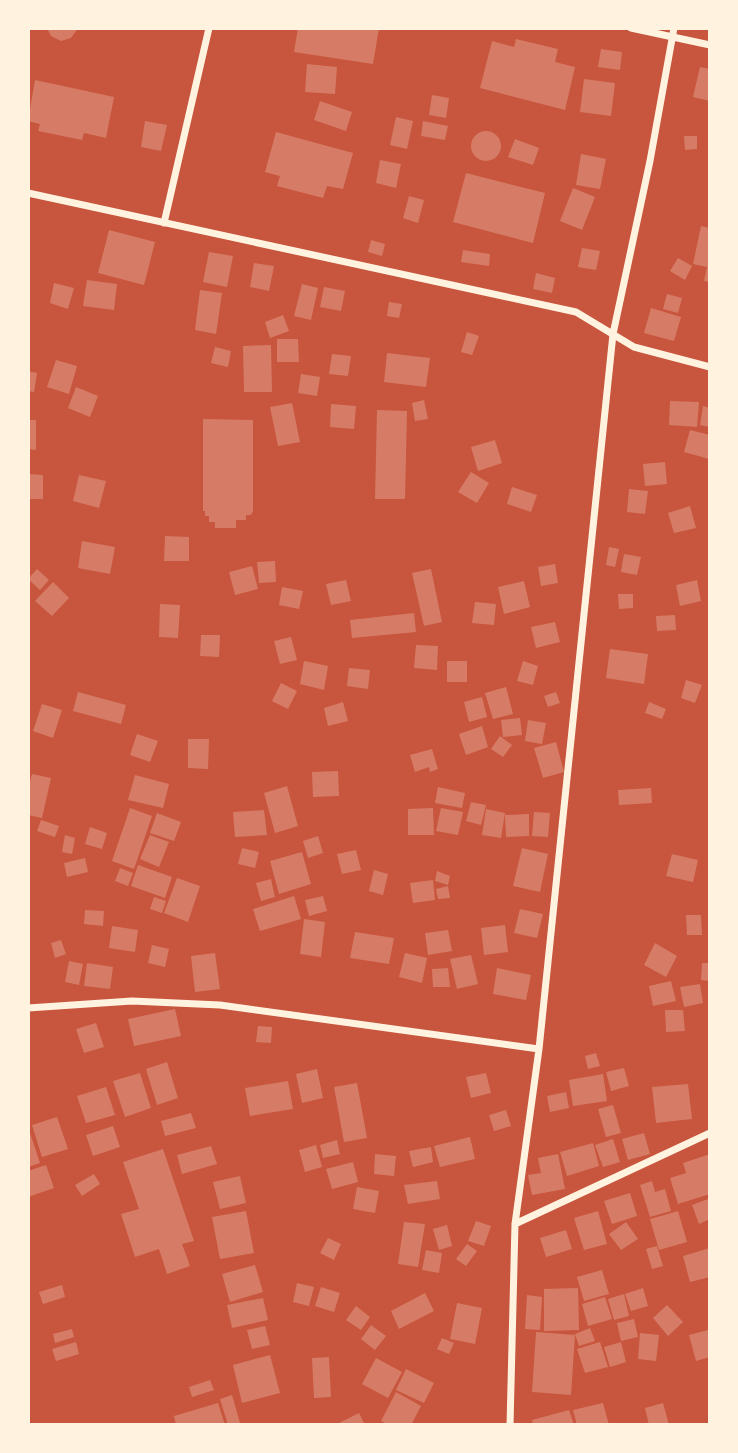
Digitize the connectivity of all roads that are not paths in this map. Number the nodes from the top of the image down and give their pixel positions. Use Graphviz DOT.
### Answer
graph roads {
  1 [pos="209,28"];
  2 [pos="631,28"];
  3 [pos="674,28"];
  4 [pos="672,38"];
  5 [pos="710,46"];
  6 [pos="28,193"];
  7 [pos="164,223"];
  8 [pos="613,334"];
  9 [pos="710,367"];
  10 [pos="28,1007"];
  11 [pos="539,1049"];
  12 [pos="710,1133"];
  13 [pos="515,1224"];
  14 [pos="510,1425"];
  1 -- 7 [label="street"];
  2 -- 4 [label="street"];
  3 -- 4 [label="street"];
  4 -- 5 [label="street"];
  4 -- 8 [label="street"];
  6 -- 7 [label="street"];
  7 -- 8 [label="street"];
  8 -- 9 [label="street"];
  8 -- 11 [label="street"];
  10 -- 11 [label="street"];
  11 -- 13 [label="street"];
  12 -- 13 [label="street"];
  13 -- 14 [label="street"];
}
